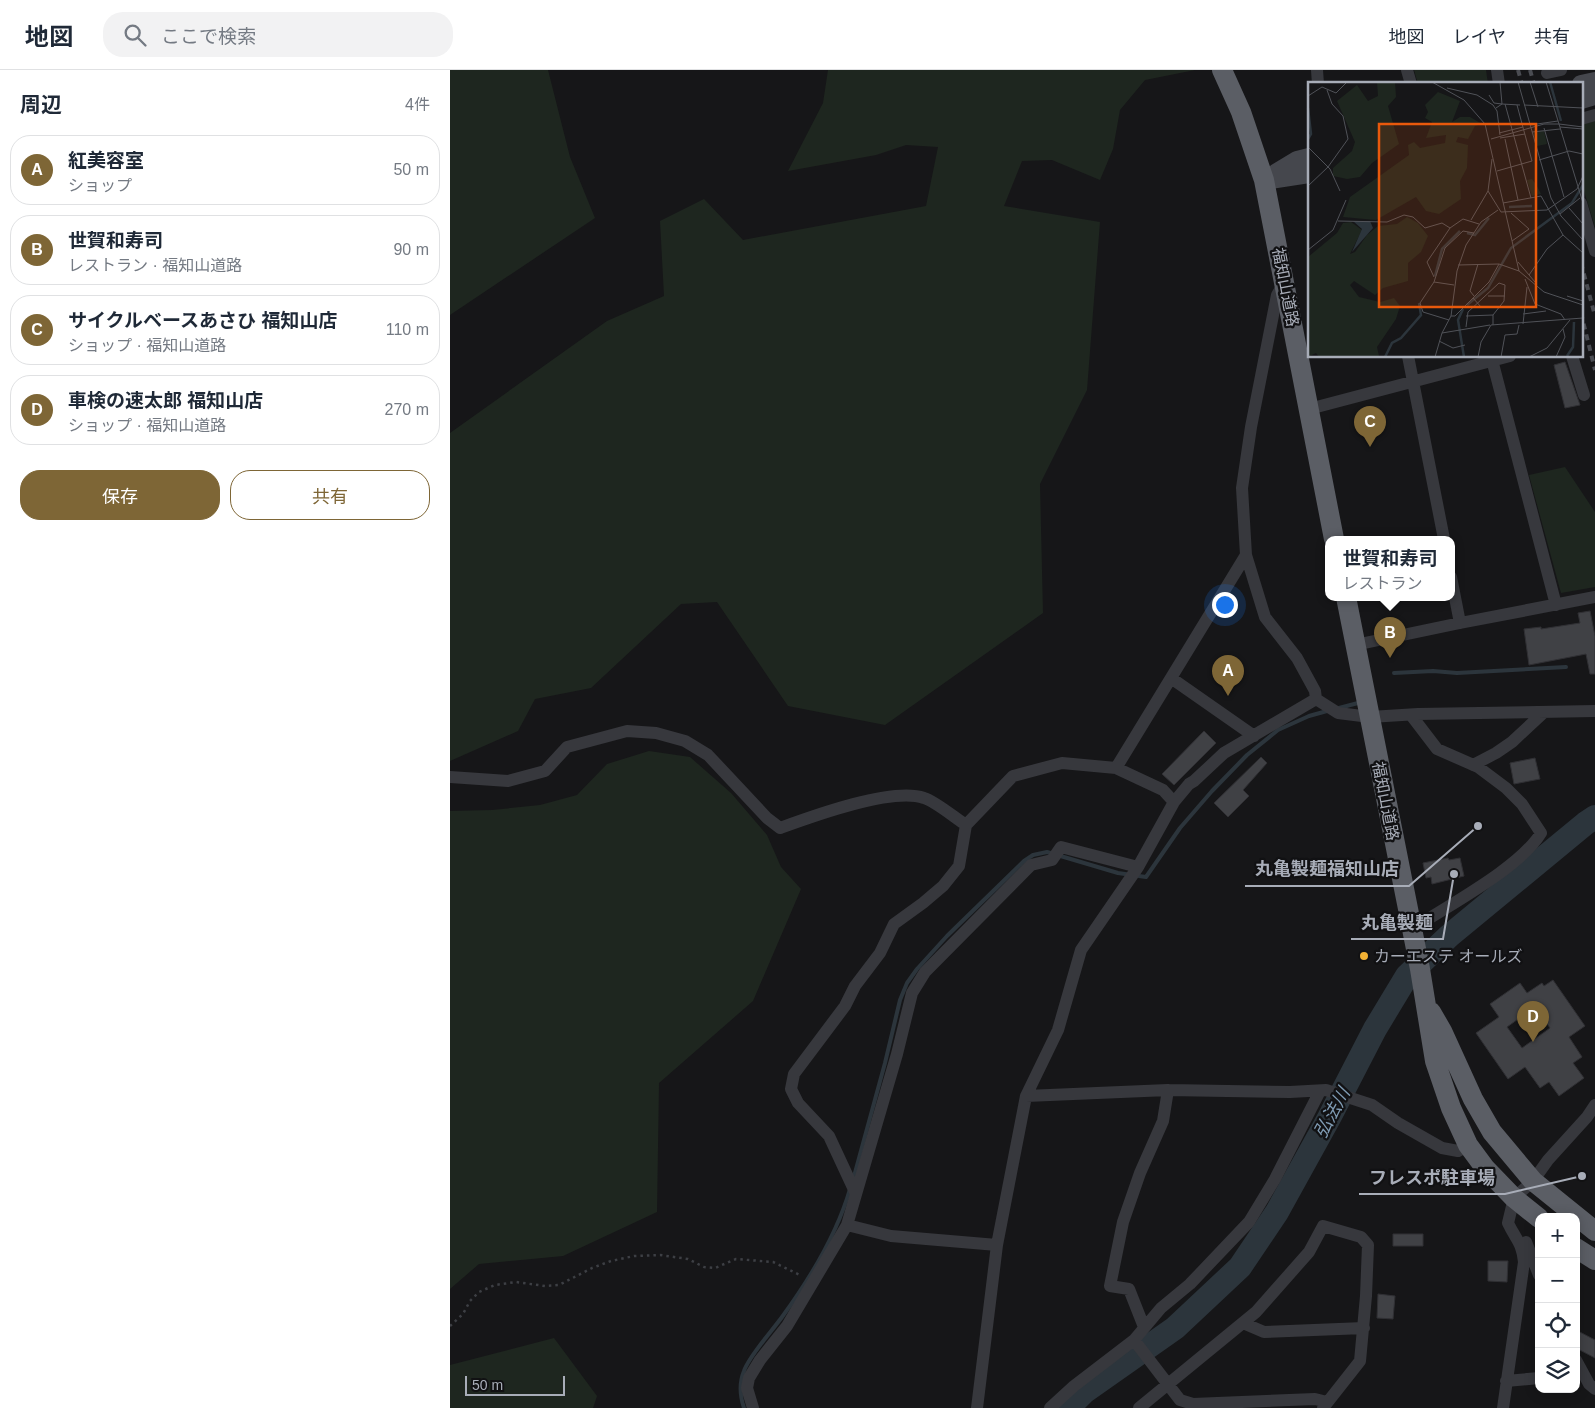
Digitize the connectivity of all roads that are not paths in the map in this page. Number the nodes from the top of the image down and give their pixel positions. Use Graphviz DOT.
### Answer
graph roads {
  1 [pos="1222,70"];
  2 [pos="1561,70"];
  3 [pos="1547,76"];
  4 [pos="1595,81"];
  5 [pos="1582,84"];
  6 [pos="1595,96"];
  7 [pos="1582,100"];
  8 [pos="1595,115"];
  9 [pos="1582,119"];
  10 [pos="1308,157"];
  11 [pos="1308,174"];
  12 [pos="1264,180"];
  13 [pos="1582,206"];
  14 [pos="1595,251"];
  15 [pos="1285,282"];
  16 [pos="1408,358"];
  17 [pos="1573,358"];
  18 [pos="1492,359"];
  19 [pos="1413,382"];
  20 [pos="1584,394"];
  21 [pos="1309,409"];
  22 [pos="1333,536"];
  23 [pos="1443,536"];
  24 [pos="1246,555"];
  25 [pos="1455,597"];
  26 [pos="1595,597"];
  27 [pos="1347,601"];
  28 [pos="1556,605"];
  29 [pos="1460,623"];
  30 [pos="1355,645"];
  31 [pos="1171,678"];
  32 [pos="1316,699"];
  33 [pos="1595,711"];
  34 [pos="1543,713"];
  35 [pos="1411,715"];
  36 [pos="1370,717"];
  37 [pos="1254,736"];
  38 [pos="1473,765"];
  39 [pos="1116,768"];
  40 [pos="450,777"];
  41 [pos="1174,802"];
  42 [pos="966,825"];
  43 [pos="1138,867"];
  44 [pos="1411,925"];
  45 [pos="1427,1006"];
  46 [pos="1168,1090"];
  47 [pos="1320,1091"];
  48 [pos="1026,1096"];
  49 [pos="1595,1105"];
  50 [pos="1468,1145"];
  51 [pos="1533,1181"];
  52 [pos="856,1194"];
  53 [pos="1514,1198"];
  54 [pos="1535,1215"];
  55 [pos="847,1225"];
  56 [pos="1595,1232"];
  57 [pos="997,1245"];
  58 [pos="1580,1251"];
  59 [pos="1595,1260"];
  60 [pos="1535,1265"];
  61 [pos="1243,1323"];
  62 [pos="1144,1326"];
  63 [pos="1364,1328"];
  64 [pos="1134,1340"];
  65 [pos="1580,1374"];
  66 [pos="1535,1378"];
  67 [pos="1506,1381"];
  68 [pos="1168,1384"];
  69 [pos="1595,1389"];
  70 [pos="1325,1405"];
  71 [pos="753,1408"];
  72 [pos="977,1408"];
  73 [pos="1050,1408"];
  74 [pos="1140,1408"];
  75 [pos="1503,1408"];
  1 -- 12 [label="highway, 福知山道路"];
  2 -- 3 [label="street"];
  4 -- 5 [label="main road"];
  6 -- 7 [label="main road"];
  8 -- 9 [label="street"];
  10 -- 12 [label="main road"];
  11 -- 12 [label="main road"];
  12 -- 15 [label="highway, 福知山道路"];
  13 -- 14 [label="street"];
  15 -- 21 [label="highway, 福知山道路"];
  15 -- 24 [label="street"];
  16 -- 19 [label="street"];
  17 -- 20 [label="street"];
  18 -- 19 [label="street"];
  18 -- 28 [label="street"];
  19 -- 21 [label="street"];
  19 -- 23 [label="street"];
  21 -- 22 [label="highway, 福知山道路"];
  24 -- 31 [label="street"];
  24 -- 32 [label="street"];
  25 -- 29 [label="street"];
  26 -- 28 [label="street"];
  27 -- 30 [label="highway, 福知山道路"];
  28 -- 29 [label="street"];
  29 -- 30 [label="street"];
  30 -- 36 [label="highway, 福知山道路"];
  31 -- 37 [label="street"];
  31 -- 39 [label="street"];
  32 -- 36 [label="street"];
  32 -- 37 [label="street"];
  33 -- 34 [label="street"];
  34 -- 35 [label="street"];
  34 -- 38 [label="street"];
  35 -- 36 [label="street"];
  35 -- 38 [label="street"];
  36 -- 44 [label="highway, 福知山道路"];
  37 -- 41 [label="street"];
  38 -- 44 [label="street"];
  39 -- 41 [label="street"];
  39 -- 42 [label="street"];
  40 -- 42 [label="street"];
  41 -- 43 [label="street"];
  42 -- 52 [label="street"];
  43 -- 48 [label="street"];
  43 -- 52 [label="street"];
  44 -- 45 [label="highway, 福知山道路"];
  45 -- 50 [label="highway, 福知山道路"];
  45 -- 51 [label="highway, 福知山道路"];
  46 -- 47 [label="street"];
  46 -- 48 [label="street"];
  46 -- 62 [label="street"];
  47 -- 50 [label="street"];
  47 -- 62 [label="street"];
  48 -- 57 [label="street"];
  49 -- 51 [label="street"];
  50 -- 53 [label="highway, 福知山道路"];
  51 -- 53 [label="street"];
  51 -- 56 [label="highway, 福知山道路"];
  52 -- 55 [label="street"];
  53 -- 54 [label="highway, 福知山道路"];
  53 -- 60 [label="street"];
  53 -- 67 [label="street"];
  55 -- 57 [label="street"];
  55 -- 71 [label="street"];
  57 -- 72 [label="street"];
  58 -- 59 [label="highway"];
  61 -- 63 [label="street"];
  61 -- 63 [label="street"];
  61 -- 68 [label="street"];
  62 -- 64 [label="street"];
  63 -- 70 [label="street"];
  64 -- 68 [label="street"];
  64 -- 73 [label="street"];
  65 -- 69 [label="street"];
  66 -- 67 [label="street"];
  67 -- 75 [label="street"];
  68 -- 70 [label="street"];
  68 -- 74 [label="street"];
}
